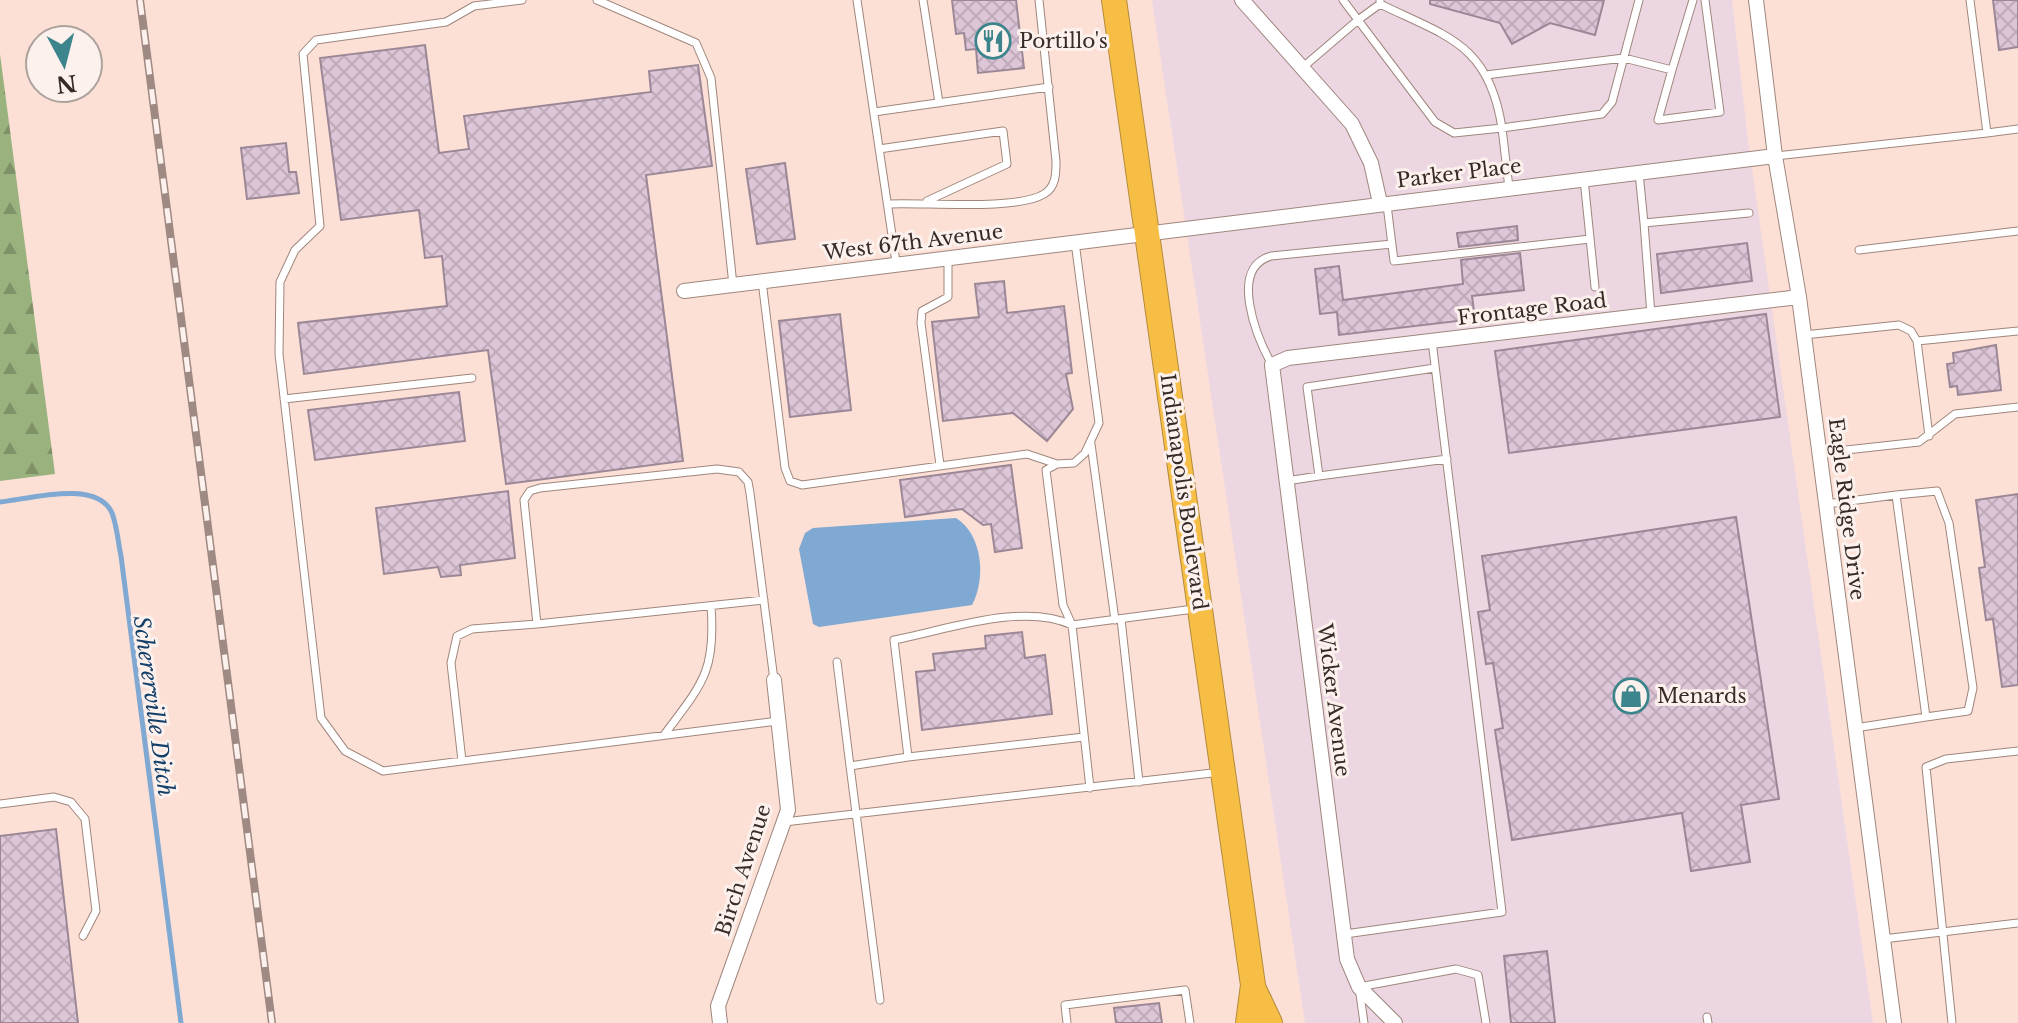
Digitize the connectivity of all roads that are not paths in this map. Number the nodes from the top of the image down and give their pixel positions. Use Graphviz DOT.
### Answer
graph roads {
  1 [pos="522,0"];
  2 [pos="597,0"];
  3 [pos="857,0"];
  4 [pos="923,0"];
  5 [pos="1039,0"];
  6 [pos="1114,0"];
  7 [pos="1242,0"];
  8 [pos="1343,0"];
  9 [pos="1639,0"];
  10 [pos="1693,0"];
  11 [pos="1705,0"];
  12 [pos="1756,0"];
  13 [pos="1970,0"];
  14 [pos="1380,2"];
  15 [pos="1358,20"];
  16 [pos="1624,58"];
  17 [pos="1302,68"];
  18 [pos="1672,70"];
  19 [pos="1486,75"];
  20 [pos="1049,87"];
  21 [pos="939,103"];
  22 [pos="874,112"];
  23 [pos="1502,128"];
  24 [pos="2018,129"];
  25 [pos="1987,133"];
  26 [pos="879,149"];
  27 [pos="1775,156"];
  28 [pos="1639,173"];
  29 [pos="1584,179"];
  30 [pos="1509,188"];
  31 [pos="924,202"];
  32 [pos="1383,202"];
  33 [pos="888,204"];
  34 [pos="1749,213"];
  35 [pos="1644,223"];
  36 [pos="2018,231"];
  37 [pos="1148,233"];
  38 [pos="1590,239"];
  39 [pos="1075,242"];
  40 [pos="1392,244"];
  41 [pos="1859,250"];
  42 [pos="948,258"];
  43 [pos="896,262"];
  44 [pos="762,281"];
  45 [pos="733,285"];
  46 [pos="1595,287"];
  47 [pos="684,291"];
  48 [pos="1799,297"];
  49 [pos="1651,315"];
  50 [pos="2018,331"];
  51 [pos="1804,335"];
  52 [pos="1432,341"];
  53 [pos="1917,341"];
  54 [pos="1272,365"];
  55 [pos="1435,368"];
  56 [pos="472,378"];
  57 [pos="284,399"];
  58 [pos="2018,407"];
  59 [pos="1929,436"];
  60 [pos="1091,444"];
  61 [pos="1819,453"];
  62 [pos="1447,459"];
  63 [pos="1057,464"];
  64 [pos="940,465"];
  65 [pos="1319,476"];
  66 [pos="1286,481"];
  67 [pos="1896,495"];
  68 [pos="1826,504"];
  69 [pos="764,600"];
  70 [pos="711,606"];
  71 [pos="1200,608"];
  72 [pos="1118,620"];
  73 [pos="537,624"];
  74 [pos="1072,625"];
  75 [pos="837,662"];
  76 [pos="774,680"];
  77 [pos="1926,717"];
  78 [pos="778,721"];
  79 [pos="1855,728"];
  80 [pos="664,735"];
  81 [pos="1084,737"];
  82 [pos="2018,751"];
  83 [pos="908,757"];
  84 [pos="462,761"];
  85 [pos="850,766"];
  86 [pos="1223,772"];
  87 [pos="1139,782"];
  88 [pos="1090,788"];
  89 [pos="0,804"];
  90 [pos="856,814"];
  91 [pos="783,822"];
  92 [pos="2018,923"];
  93 [pos="1941,932"];
  94 [pos="1344,935"];
  95 [pos="83,936"];
  96 [pos="1883,939"];
  97 [pos="1253,985"];
  98 [pos="1359,987"];
  99 [pos="880,1000"];
  100 [pos="720,1023"];
  101 [pos="1067,1023"];
  102 [pos="1190,1023"];
  103 [pos="1248,1023"];
  104 [pos="1270,1023"];
  105 [pos="1364,1023"];
  106 [pos="1395,1023"];
  107 [pos="1486,1023"];
  108 [pos="1894,1023"];
  109 [pos="1952,1023"];
  1 -- 57 [label="lane"];
  2 -- 45 [label="lane"];
  3 -- 22 [label="lane"];
  4 -- 21 [label="lane"];
  5 -- 20 [label="lane"];
  6 -- 37 [label="highway, Indianapolis Boulevard"];
  7 -- 17 [label="street"];
  8 -- 15 [label="lane"];
  9 -- 16 [label="lane"];
  10 -- 18 [label="lane"];
  11 -- 18 [label="lane"];
  12 -- 27 [label="street, Eagle Ridge Drive"];
  13 -- 25 [label="lane"];
  14 -- 15 [label="lane"];
  14 -- 19 [label="lane"];
  15 -- 17 [label="lane"];
  15 -- 23 [label="lane"];
  16 -- 18 [label="lane"];
  16 -- 19 [label="lane"];
  16 -- 23 [label="lane"];
  17 -- 32 [label="street"];
  19 -- 23 [label="lane"];
  20 -- 21 [label="lane"];
  20 -- 31 [label="lane"];
  21 -- 22 [label="lane"];
  22 -- 26 [label="lane"];
  23 -- 30 [label="lane"];
  24 -- 25 [label="lane"];
  25 -- 27 [label="lane"];
  26 -- 31 [label="lane"];
  26 -- 33 [label="lane"];
  27 -- 28 [label="street, Parker Place"];
  27 -- 48 [label="street, Eagle Ridge Drive"];
  28 -- 29 [label="street, Parker Place"];
  28 -- 35 [label="lane"];
  29 -- 30 [label="street, Parker Place"];
  29 -- 38 [label="lane"];
  30 -- 32 [label="street, Parker Place"];
  31 -- 33 [label="lane"];
  32 -- 37 [label="street, Parker Place"];
  32 -- 40 [label="lane"];
  33 -- 43 [label="lane"];
  34 -- 35 [label="lane"];
  35 -- 49 [label="lane"];
  36 -- 41 [label="lane"];
  37 -- 39 [label="street, West 67th Avenue"];
  37 -- 71 [label="highway, Indianapolis Boulevard"];
  38 -- 40 [label="lane"];
  38 -- 46 [label="lane"];
  39 -- 42 [label="street, West 67th Avenue"];
  39 -- 60 [label="lane"];
  40 -- 54 [label="lane"];
  42 -- 43 [label="street, West 67th Avenue"];
  42 -- 64 [label="lane"];
  43 -- 44 [label="street, West 67th Avenue"];
  44 -- 45 [label="street, West 67th Avenue"];
  44 -- 64 [label="lane"];
  45 -- 47 [label="street, West 67th Avenue"];
  48 -- 49 [label="street, Frontage Road"];
  48 -- 51 [label="street, Eagle Ridge Drive"];
  49 -- 52 [label="street, Frontage Road"];
  50 -- 53 [label="lane"];
  51 -- 53 [label="lane"];
  51 -- 61 [label="street, Eagle Ridge Drive"];
  52 -- 54 [label="street, Frontage Road"];
  52 -- 55 [label="lane"];
  53 -- 59 [label="lane"];
  54 -- 66 [label="street, Wicker Avenue"];
  55 -- 62 [label="lane"];
  55 -- 65 [label="lane"];
  56 -- 57 [label="lane"];
  57 -- 84 [label="lane"];
  58 -- 59 [label="lane"];
  59 -- 61 [label="lane"];
  60 -- 63 [label="lane"];
  60 -- 72 [label="lane"];
  61 -- 68 [label="street, Eagle Ridge Drive"];
  62 -- 65 [label="lane"];
  62 -- 94 [label="lane"];
  63 -- 64 [label="lane"];
  63 -- 74 [label="lane"];
  65 -- 66 [label="lane"];
  66 -- 94 [label="street, Wicker Avenue"];
  67 -- 68 [label="lane"];
  67 -- 77 [label="lane"];
  67 -- 77 [label="lane"];
  68 -- 79 [label="street, Eagle Ridge Drive"];
  69 -- 70 [label="lane"];
  69 -- 73 [label="lane"];
  69 -- 76 [label="lane"];
  70 -- 73 [label="lane"];
  70 -- 80 [label="lane"];
  71 -- 72 [label="lane"];
  71 -- 86 [label="highway, Indianapolis Boulevard"];
  72 -- 74 [label="lane"];
  72 -- 87 [label="lane"];
  73 -- 84 [label="lane"];
  74 -- 81 [label="lane"];
  74 -- 83 [label="lane"];
  75 -- 85 [label="lane"];
  76 -- 78 [label="street, Birch Avenue"];
  77 -- 79 [label="lane"];
  78 -- 80 [label="lane"];
  78 -- 91 [label="street, Birch Avenue"];
  79 -- 96 [label="street, Eagle Ridge Drive"];
  80 -- 84 [label="lane"];
  81 -- 83 [label="lane"];
  81 -- 88 [label="lane"];
  82 -- 93 [label="lane"];
  83 -- 85 [label="lane"];
  85 -- 90 [label="lane"];
  86 -- 87 [label="lane"];
  86 -- 97 [label="highway, Indianapolis Boulevard"];
  87 -- 88 [label="lane"];
  88 -- 90 [label="lane"];
  89 -- 95 [label="lane"];
  90 -- 91 [label="lane"];
  90 -- 99 [label="lane"];
  91 -- 100 [label="street, Birch Avenue"];
  92 -- 93 [label="lane"];
  93 -- 96 [label="lane"];
  93 -- 109 [label="lane"];
  94 -- 98 [label="street, Wicker Avenue"];
  96 -- 108 [label="street, Eagle Ridge Drive"];
  97 -- 103 [label="highway, Indianapolis Boulevard"];
  97 -- 104 [label="highway, Indianapolis Boulevard"];
  98 -- 105 [label="lane"];
  98 -- 106 [label="street, Wicker Avenue"];
  98 -- 107 [label="lane"];
  101 -- 102 [label="lane"];
}
